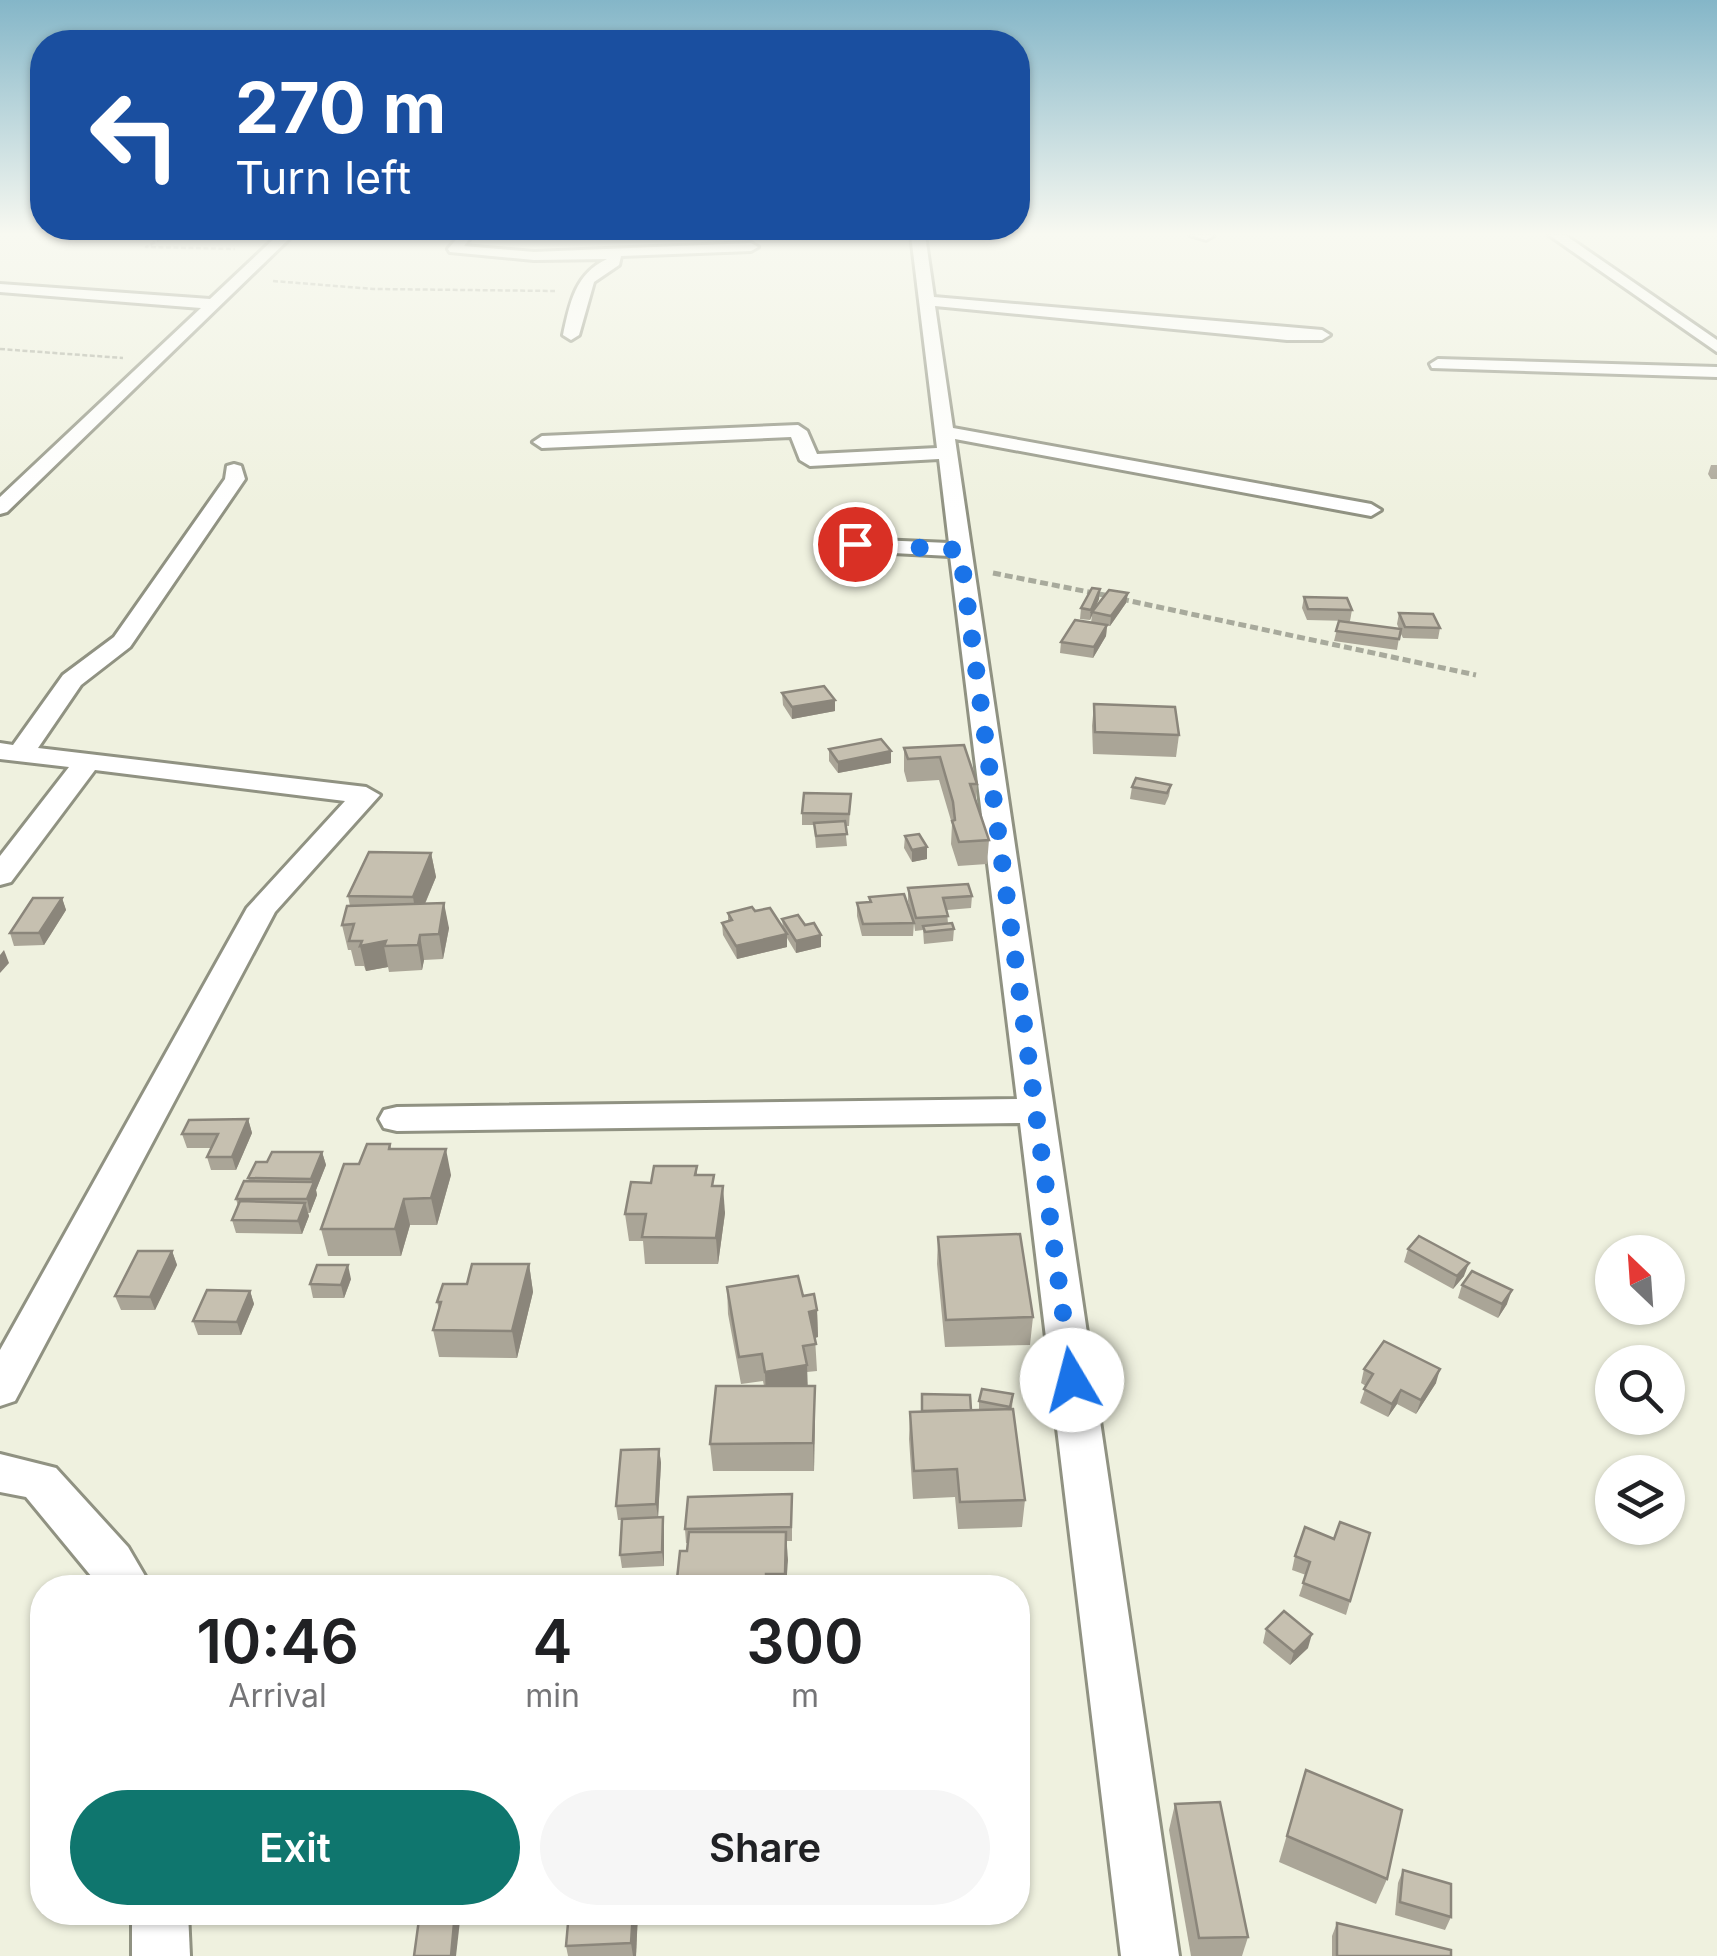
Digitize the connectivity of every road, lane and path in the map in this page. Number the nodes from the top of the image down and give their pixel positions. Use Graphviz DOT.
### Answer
graph roads {
  1 [pos="189,326"];
  2 [pos="573,326"];
  3 [pos="931,326"];
  4 [pos="1197,326"];
  5 [pos="1687,326"];
  6 [pos="1322,334"];
  7 [pos="571,335"];
  8 [pos="1717,347"];
  9 [pos="0,349"];
  10 [pos="154,360"];
  11 [pos="1438,364"];
  12 [pos="1717,372"];
  13 [pos="542,442"];
  14 [pos="946,442"];
  15 [pos="234,470"];
  16 [pos="0,508"];
  17 [pos="1371,510"];
  18 [pos="855,544"];
  19 [pos="962,558"];
  20 [pos="1476,675"];
  21 [pos="10,752"];
  22 [pos="88,761"];
  23 [pos="0,876"];
  24 [pos="1036,1111"];
  25 [pos="397,1118"];
  26 [pos="0,1389"];
  27 [pos="0,1474"];
  28 [pos="120,1575"];
  29 [pos="160,1925"];
  30 [pos="161,1956"];
  31 [pos="1150,1956"];
  1 -- 10 [label="street"];
  2 -- 7 [label="street"];
  3 -- 14 [label="street"];
  4 -- 6 [label="street"];
  5 -- 8 [label="street"];
  9 -- 10 [label="path"];
  10 -- 16 [label="street"];
  11 -- 12 [label="street"];
  13 -- 14 [label="street"];
  14 -- 17 [label="street"];
  14 -- 19 [label="street"];
  15 -- 21 [label="street"];
  18 -- 19 [label="street"];
  19 -- 20 [label="path"];
  19 -- 24 [label="street"];
  21 -- 22 [label="street"];
  22 -- 23 [label="street"];
  22 -- 26 [label="street"];
  24 -- 25 [label="street"];
  24 -- 31 [label="street"];
  27 -- 28 [label="street"];
  29 -- 30 [label="street"];
}
